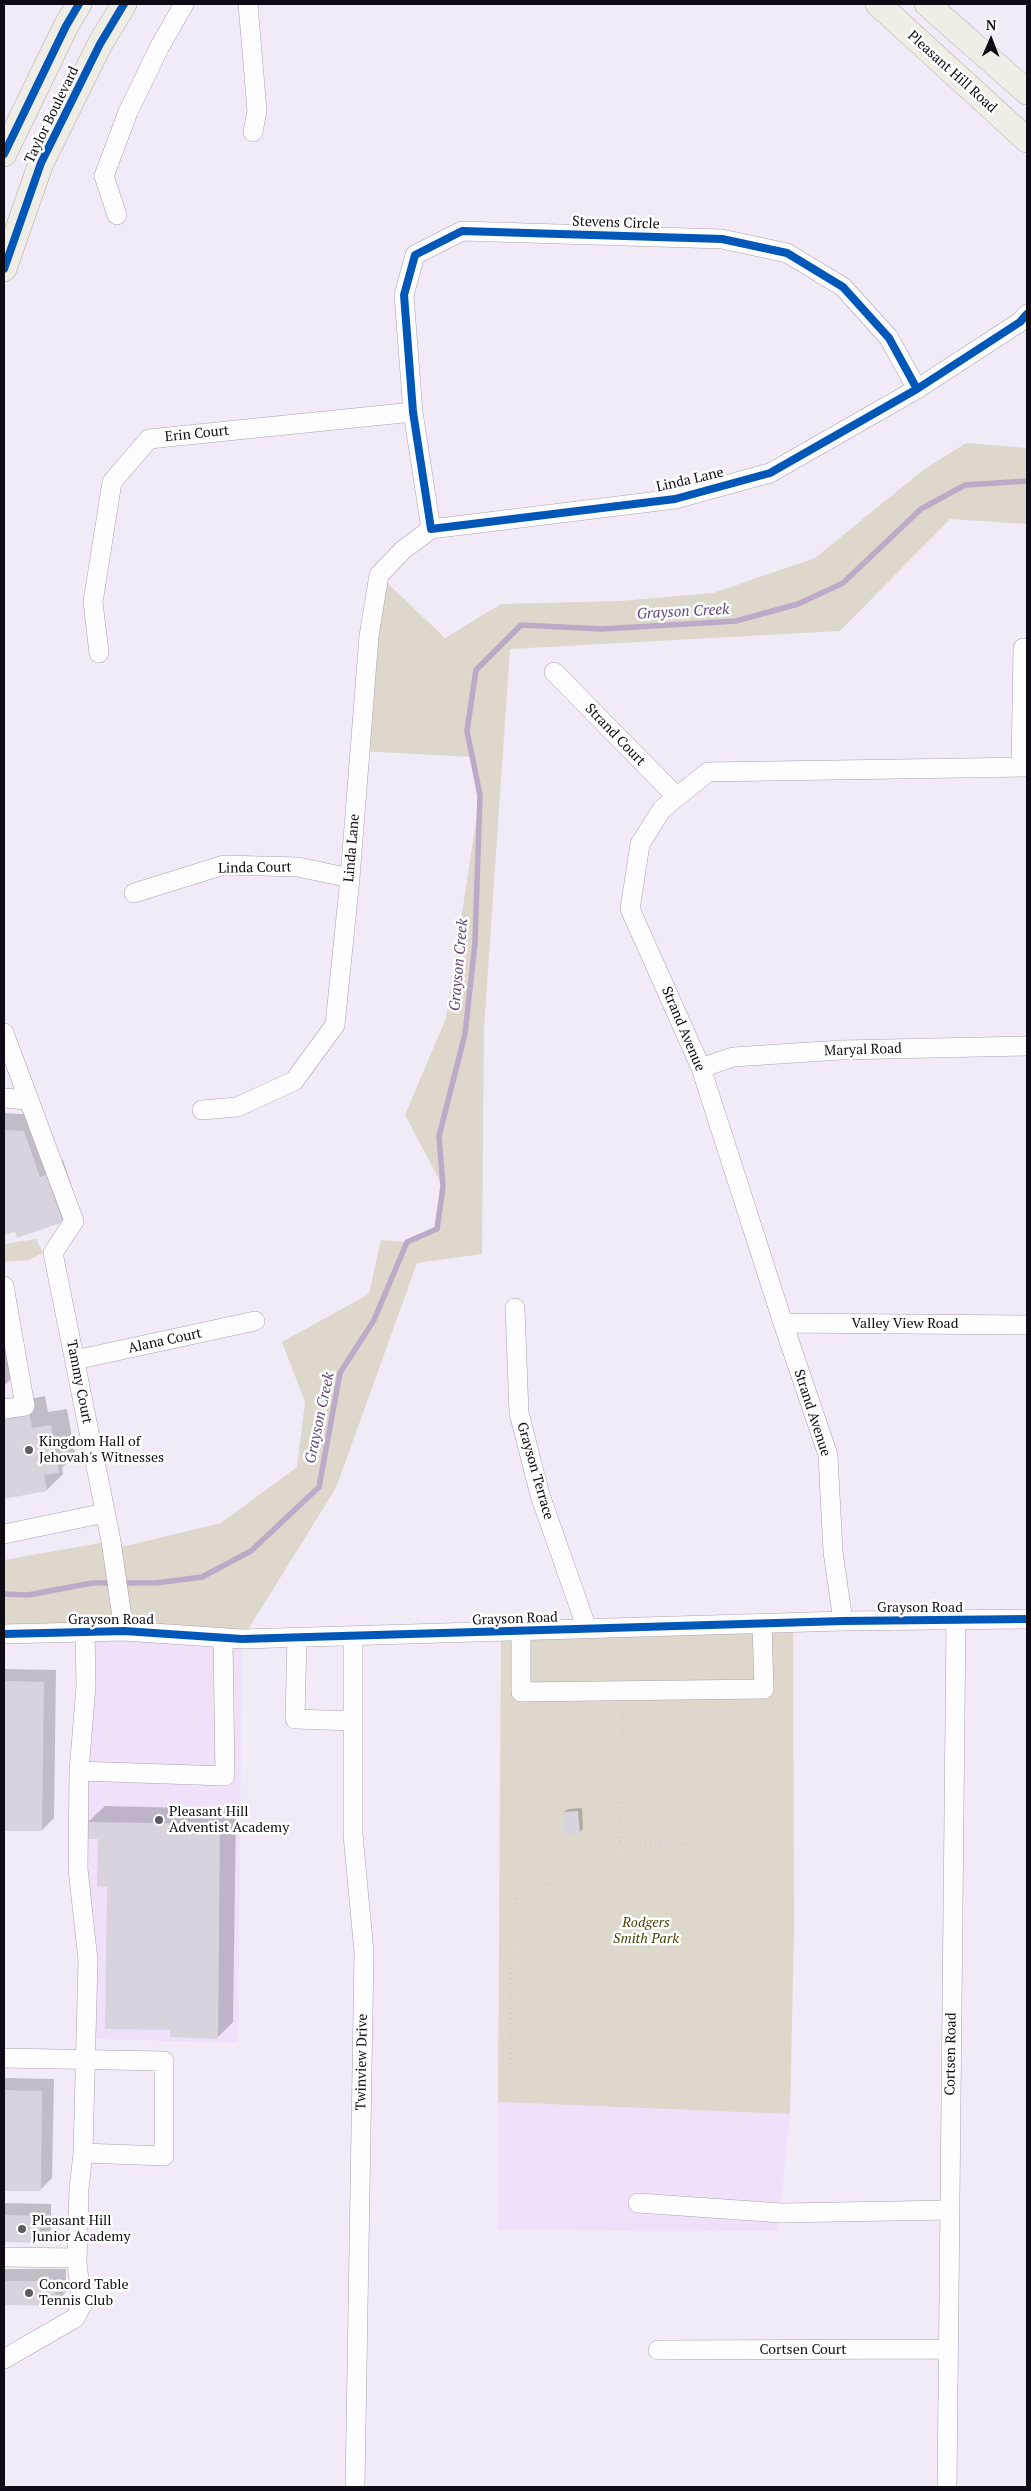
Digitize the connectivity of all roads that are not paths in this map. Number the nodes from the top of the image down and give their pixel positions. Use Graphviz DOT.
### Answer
graph roads {
  1 [pos="79,4"];
  2 [pos="124,4"];
  3 [pos="184,4"];
  4 [pos="248,4"];
  5 [pos="878,4"];
  6 [pos="926,4"];
  7 [pos="1027,92"];
  8 [pos="253,132"];
  9 [pos="1027,140"];
  10 [pos="4,154"];
  11 [pos="118,216"];
  12 [pos="4,270"];
  13 [pos="1027,314"];
  14 [pos="917,389"];
  15 [pos="413,412"];
  16 [pos="431,529"];
  17 [pos="1023,648"];
  18 [pos="99,653"];
  19 [pos="554,672"];
  20 [pos="1024,767"];
  21 [pos="677,797"];
  22 [pos="350,878"];
  23 [pos="134,893"];
  24 [pos="4,1033"];
  25 [pos="1027,1046"];
  26 [pos="701,1068"];
  27 [pos="4,1098"];
  28 [pos="27,1100"];
  29 [pos="202,1110"];
  30 [pos="4,1286"];
  31 [pos="515,1308"];
  32 [pos="255,1321"];
  33 [pos="782,1323"];
  34 [pos="1027,1325"];
  35 [pos="75,1360"];
  36 [pos="4,1409"];
  37 [pos="105,1513"];
  38 [pos="4,1534"];
  39 [pos="1027,1619"];
  40 [pos="956,1620"];
  41 [pos="843,1621"];
  42 [pos="762,1624"];
  43 [pos="587,1629"];
  44 [pos="124,1631"];
  45 [pos="521,1631"];
  46 [pos="85,1632"];
  47 [pos="4,1634"];
  48 [pos="354,1637"];
  49 [pos="222,1638"];
  50 [pos="297,1638"];
  51 [pos="353,1721"];
  52 [pos="79,1771"];
  53 [pos="4,2058"];
  54 [pos="86,2060"];
  55 [pos="83,2153"];
  56 [pos="638,2202"];
  57 [pos="949,2210"];
  58 [pos="4,2257"];
  59 [pos="77,2258"];
  60 [pos="948,2349"];
  61 [pos="658,2350"];
  62 [pos="4,2359"];
  63 [pos="355,2487"];
  64 [pos="947,2487"];
  1 -- 10 [label="main road, Taylor Boulevard"];
  2 -- 12 [label="main road, Taylor Boulevard"];
  3 -- 11 [label="street"];
  4 -- 8 [label="street"];
  5 -- 9 [label="main road, Pleasant Hill Road"];
  6 -- 7 [label="main road"];
  13 -- 14 [label="street, Linda Lane"];
  14 -- 15 [label="street, Stevens Circle"];
  14 -- 16 [label="street, Linda Lane"];
  15 -- 16 [label="street"];
  15 -- 18 [label="street, Erin Court"];
  16 -- 22 [label="street, Linda Lane"];
  17 -- 20 [label="street"];
  19 -- 21 [label="street, Strand Court"];
  20 -- 21 [label="street, Strand Avenue"];
  21 -- 26 [label="street, Strand Avenue"];
  22 -- 23 [label="street, Linda Court"];
  22 -- 29 [label="street, Linda Lane"];
  24 -- 28 [label="street"];
  25 -- 26 [label="street, Maryal Road"];
  26 -- 33 [label="street, Strand Avenue"];
  27 -- 28 [label="street"];
  28 -- 35 [label="street, Tammy Court"];
  30 -- 36 [label="street"];
  31 -- 43 [label="street, Grayson Terrace"];
  32 -- 35 [label="street, Alana Court"];
  33 -- 34 [label="street, Valley View Road"];
  33 -- 41 [label="street, Strand Avenue"];
  35 -- 37 [label="street, Tammy Court"];
  37 -- 38 [label="street"];
  37 -- 44 [label="street, Tammy Court"];
  39 -- 40 [label="street, Grayson Road"];
  40 -- 41 [label="street, Grayson Road"];
  40 -- 57 [label="street, Cortsen Road"];
  41 -- 42 [label="street, Grayson Road"];
  42 -- 43 [label="street, Grayson Road"];
  42 -- 45 [label="street"];
  43 -- 45 [label="street, Grayson Road"];
  44 -- 46 [label="street, Grayson Road"];
  44 -- 49 [label="street, Grayson Road"];
  45 -- 48 [label="street, Grayson Road"];
  46 -- 47 [label="street, Grayson Road"];
  46 -- 52 [label="street"];
  48 -- 50 [label="street, Grayson Road"];
  48 -- 51 [label="street, Twinview Drive"];
  49 -- 50 [label="street, Grayson Road"];
  49 -- 52 [label="street"];
  50 -- 51 [label="street"];
  51 -- 63 [label="street, Twinview Drive"];
  52 -- 54 [label="street"];
  53 -- 54 [label="street"];
  54 -- 55 [label="street"];
  54 -- 55 [label="street"];
  55 -- 59 [label="street"];
  56 -- 57 [label="street"];
  57 -- 60 [label="street, Cortsen Road"];
  58 -- 59 [label="street"];
  59 -- 62 [label="street"];
  60 -- 61 [label="street, Cortsen Court"];
  60 -- 64 [label="street, Cortsen Road"];
}
